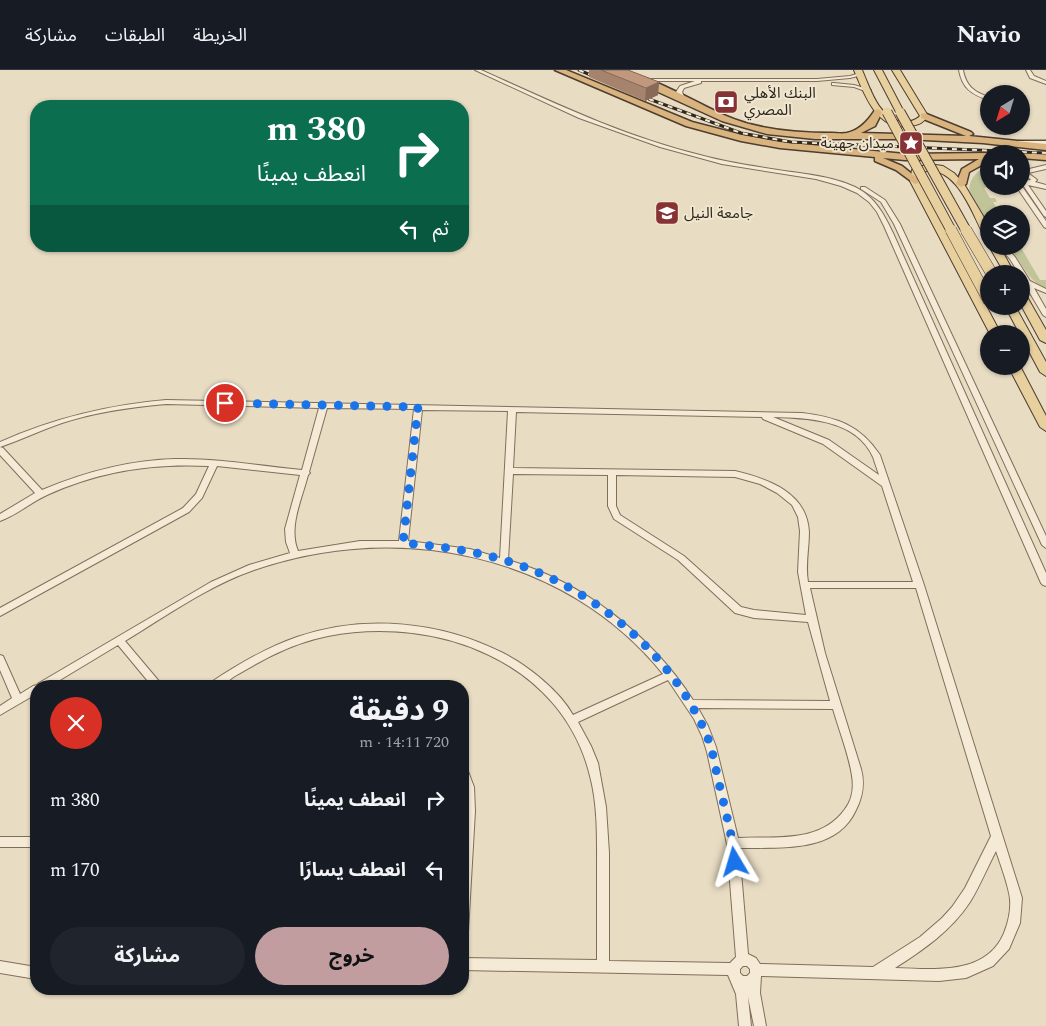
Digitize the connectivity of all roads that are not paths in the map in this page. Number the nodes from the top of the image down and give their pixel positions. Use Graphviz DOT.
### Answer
graph roads {
  1 [pos="477,70"];
  2 [pos="486,70"];
  3 [pos="559,70"];
  4 [pos="614,70"];
  5 [pos="878,70"];
  6 [pos="896,70"];
  7 [pos="961,70"];
  8 [pos="1028,70"];
  9 [pos="861,71"];
  10 [pos="751,72"];
  11 [pos="759,72"];
  12 [pos="1037,73"];
  13 [pos="850,77"];
  14 [pos="753,79"];
  15 [pos="762,79"];
  16 [pos="638,80"];
  17 [pos="694,80"];
  18 [pos="818,81"];
  19 [pos="1046,81"];
  20 [pos="854,86"];
  21 [pos="868,90"];
  22 [pos="980,95"];
  23 [pos="546,98"];
  24 [pos="682,98"];
  25 [pos="878,112"];
  26 [pos="924,116"];
  27 [pos="830,136"];
  28 [pos="847,136"];
  29 [pos="983,140"];
  30 [pos="997,141"];
  31 [pos="1046,145"];
  32 [pos="829,149"];
  33 [pos="850,150"];
  34 [pos="980,150"];
  35 [pos="980,156"];
  36 [pos="1030,156"];
  37 [pos="1046,157"];
  38 [pos="980,162"];
  39 [pos="1046,168"];
  40 [pos="1030,171"];
  41 [pos="1030,176"];
  42 [pos="915,181"];
  43 [pos="1030,182"];
  44 [pos="961,184"];
  45 [pos="1046,185"];
  46 [pos="1030,187"];
  47 [pos="1030,189"];
  48 [pos="1046,215"];
  49 [pos="980,219"];
  50 [pos="1046,226"];
  51 [pos="987,265"];
  52 [pos="1030,284"];
  53 [pos="980,285"];
  54 [pos="1030,286"];
  55 [pos="1046,291"];
  56 [pos="1030,311"];
  57 [pos="1045,311"];
  58 [pos="1015,315"];
  59 [pos="991,325"];
  60 [pos="1046,340"];
  61 [pos="1046,372"];
  62 [pos="1019,375"];
  63 [pos="1029,375"];
  64 [pos="324,405"];
  65 [pos="418,407"];
  66 [pos="1046,407"];
  67 [pos="512,409"];
  68 [pos="759,414"];
  69 [pos="1046,427"];
  70 [pos="0,445"];
  71 [pos="0,450"];
  72 [pos="214,464"];
  73 [pos="508,471"];
  74 [pos="306,473"];
  75 [pos="612,473"];
  76 [pos="886,485"];
  77 [pos="41,494"];
  78 [pos="0,518"];
  79 [pos="403,543"];
  80 [pos="1046,545"];
  81 [pos="295,554"];
  82 [pos="504,560"];
  83 [pos="1046,583"];
  84 [pos="919,584"];
  85 [pos="804,585"];
  86 [pos="0,612"];
  87 [pos="811,619"];
  88 [pos="119,640"];
  89 [pos="0,659"];
  90 [pos="670,675"];
  91 [pos="52,680"];
  92 [pos="153,680"];
  93 [pos="222,680"];
  94 [pos="30,693"];
  95 [pos="18,700"];
  96 [pos="690,704"];
  97 [pos="837,705"];
  98 [pos="0,711"];
  99 [pos="572,720"];
  100 [pos="469,787"];
  101 [pos="469,827"];
  102 [pos="996,837"];
  103 [pos="0,842"];
  104 [pos="30,842"];
  105 [pos="733,843"];
  106 [pos="469,964"];
  107 [pos="603,966"];
  108 [pos="0,967"];
  109 [pos="738,969"];
  110 [pos="30,972"];
  111 [pos="756,973"];
  112 [pos="875,973"];
  113 [pos="745,1026"];
  114 [pos="760,1026"];
  1 -- 23 [label="street"];
  2 -- 23 [label="street"];
  3 -- 32 [label="highway"];
  4 -- 16 [label="highway"];
  5 -- 51 [label="main road, bridge"];
  6 -- 26 [label="main road"];
  7 -- 22 [label="street"];
  8 -- 19 [label="street"];
  9 -- 13 [label="street"];
  9 -- 21 [label="main road"];
  9 -- 53 [label="main road, bridge"];
  10 -- 14 [label="street"];
  11 -- 15 [label="street"];
  12 -- 19 [label="street"];
  13 -- 18 [label="street"];
  13 -- 20 [label="street"];
  14 -- 15 [label="street"];
  14 -- 17 [label="street"];
  15 -- 18 [label="street"];
  16 -- 17 [label="street"];
  16 -- 24 [label="highway"];
  17 -- 18 [label="street"];
  17 -- 24 [label="street"];
  18 -- 20 [label="street"];
  20 -- 21 [label="street"];
  21 -- 25 [label="main road"];
  23 -- 80 [label="street"];
  23 -- 83 [label="street"];
  24 -- 27 [label="highway"];
  25 -- 26 [label="main road"];
  25 -- 28 [label="highway"];
  26 -- 29 [label="highway"];
  27 -- 28 [label="highway"];
  27 -- 30 [label="highway"];
  28 -- 29 [label="highway"];
  29 -- 30 [label="highway"];
  30 -- 31 [label="highway"];
  32 -- 33 [label="highway"];
  32 -- 34 [label="highway"];
  33 -- 35 [label="highway"];
  33 -- 42 [label="highway"];
  36 -- 37 [label="highway"];
  38 -- 44 [label="highway"];
  39 -- 40 [label="street"];
  39 -- 41 [label="street"];
  42 -- 44 [label="main road"];
  42 -- 59 [label="main road"];
  43 -- 45 [label="street"];
  44 -- 49 [label="main road"];
  46 -- 48 [label="street"];
  47 -- 50 [label="street"];
  52 -- 55 [label="street"];
  54 -- 57 [label="street"];
  56 -- 60 [label="main road"];
  58 -- 61 [label="main road"];
  62 -- 69 [label="main road"];
  63 -- 66 [label="main road"];
  64 -- 65 [label="street"];
  64 -- 70 [label="street"];
  64 -- 74 [label="street"];
  65 -- 67 [label="street"];
  65 -- 79 [label="street"];
  67 -- 68 [label="street"];
  67 -- 73 [label="street"];
  68 -- 76 [label="street"];
  68 -- 76 [label="street"];
  71 -- 77 [label="street"];
  72 -- 74 [label="street"];
  72 -- 77 [label="street"];
  72 -- 86 [label="street"];
  73 -- 75 [label="street"];
  73 -- 82 [label="street"];
  74 -- 81 [label="street"];
  75 -- 85 [label="street"];
  75 -- 87 [label="street"];
  76 -- 84 [label="street"];
  77 -- 78 [label="street"];
  79 -- 81 [label="street"];
  79 -- 82 [label="street"];
  81 -- 88 [label="street"];
  82 -- 90 [label="street"];
  84 -- 85 [label="street"];
  84 -- 102 [label="street"];
  85 -- 87 [label="street"];
  87 -- 97 [label="street"];
  88 -- 91 [label="street"];
  88 -- 92 [label="street"];
  89 -- 95 [label="street"];
  90 -- 96 [label="street"];
  90 -- 99 [label="street"];
  93 -- 99 [label="street"];
  94 -- 95 [label="street"];
  95 -- 98 [label="street"];
  96 -- 97 [label="street"];
  96 -- 105 [label="street"];
  97 -- 105 [label="street"];
  99 -- 107 [label="street"];
  100 -- 101 [label="street"];
  102 -- 112 [label="street"];
  102 -- 112 [label="street"];
  103 -- 104 [label="street"];
  105 -- 109 [label="street"];
  106 -- 107 [label="street"];
  107 -- 109 [label="street"];
  108 -- 110 [label="street"];
  109 -- 111 [label="street"];
  109 -- 111 [label="street"];
  109 -- 113 [label="street"];
  111 -- 112 [label="street"];
  111 -- 114 [label="street"];
}
